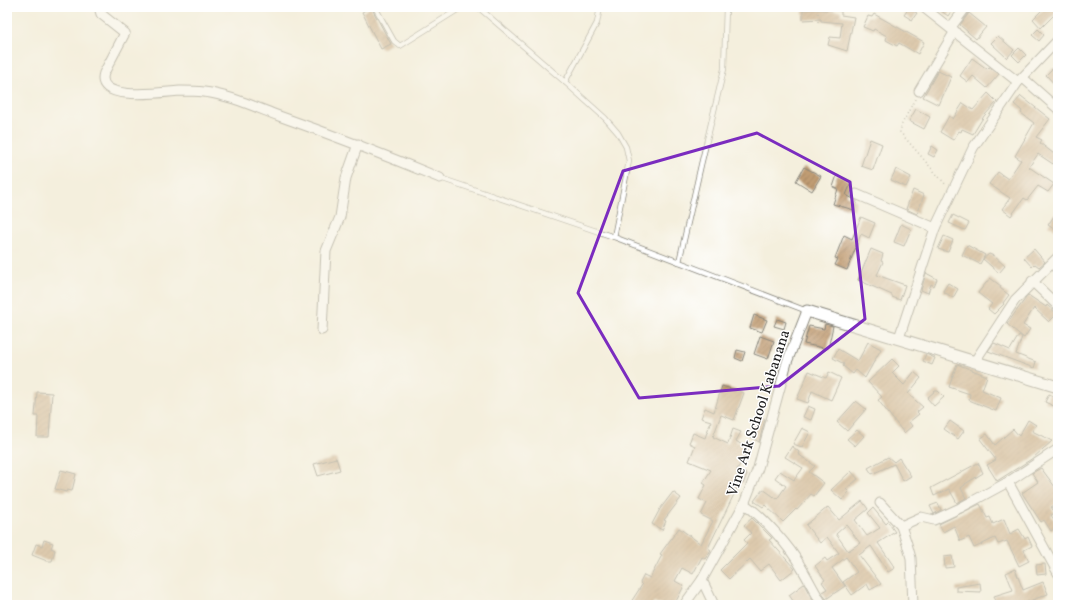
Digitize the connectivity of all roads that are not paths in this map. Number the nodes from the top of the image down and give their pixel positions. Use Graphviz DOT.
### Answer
graph roads {
  1 [pos="99,7"];
  2 [pos="375,7"];
  3 [pos="462,7"];
  4 [pos="478,7"];
  5 [pos="600,7"];
  6 [pos="726,7"];
  7 [pos="923,7"];
  8 [pos="966,7"];
  9 [pos="953,29"];
  10 [pos="1058,40"];
  11 [pos="1021,80"];
  12 [pos="565,82"];
  13 [pos="920,91"];
  14 [pos="1058,109"];
  15 [pos="358,144"];
  16 [pos="440,178"];
  17 [pos="856,194"];
  18 [pos="935,228"];
  19 [pos="614,237"];
  20 [pos="1058,257"];
  21 [pos="679,262"];
  22 [pos="1032,281"];
  23 [pos="1058,306"];
  24 [pos="807,311"];
  25 [pos="322,330"];
  26 [pos="899,338"];
  27 [pos="975,361"];
  28 [pos="1058,387"];
  29 [pos="1058,449"];
  30 [pos="1008,482"];
  31 [pos="880,503"];
  32 [pos="744,504"];
  33 [pos="901,526"];
  34 [pos="1058,572"];
  35 [pos="702,580"];
  36 [pos="684,605"];
  37 [pos="714,605"];
  38 [pos="823,605"];
  39 [pos="913,605"];
  1 -- 15 [label="street"];
  2 -- 3 [label="lane"];
  4 -- 12 [label="lane"];
  5 -- 12 [label="lane"];
  6 -- 21 [label="lane"];
  7 -- 9 [label="street"];
  8 -- 9 [label="street"];
  9 -- 11 [label="street"];
  9 -- 13 [label="street"];
  10 -- 11 [label="street"];
  11 -- 14 [label="street"];
  11 -- 18 [label="street"];
  12 -- 19 [label="lane"];
  15 -- 16 [label="street"];
  15 -- 25 [label="street"];
  16 -- 19 [label="lane"];
  17 -- 18 [label="street"];
  18 -- 26 [label="street"];
  19 -- 21 [label="lane"];
  20 -- 22 [label="street"];
  21 -- 24 [label="lane"];
  22 -- 23 [label="street"];
  22 -- 27 [label="street"];
  24 -- 26 [label="street"];
  24 -- 32 [label="street, Vine Ark School Kabanana"];
  26 -- 27 [label="street"];
  27 -- 28 [label="street"];
  29 -- 30 [label="street"];
  30 -- 33 [label="street"];
  30 -- 34 [label="street"];
  31 -- 33 [label="street"];
  32 -- 35 [label="street, Vine Ark School Kabanana"];
  32 -- 38 [label="street"];
  33 -- 39 [label="street"];
  35 -- 36 [label="street, Vine Ark School Kabanana"];
  35 -- 37 [label="street"];
}
